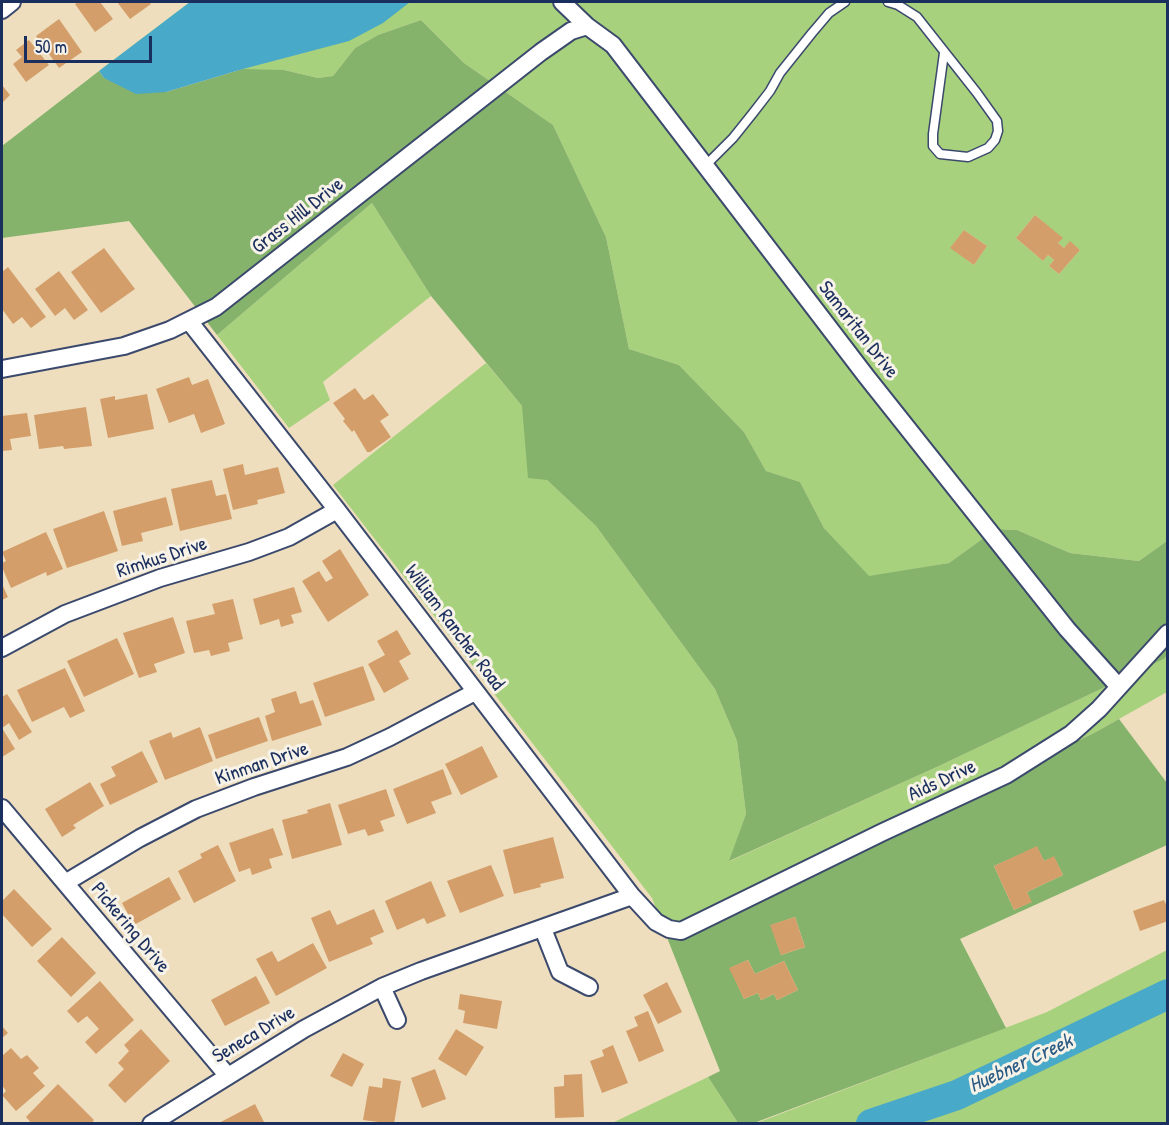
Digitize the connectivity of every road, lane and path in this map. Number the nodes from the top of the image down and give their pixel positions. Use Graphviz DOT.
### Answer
graph roads {
  1 [pos="12,2"];
  2 [pos="562,2"];
  3 [pos="845,2"];
  4 [pos="888,2"];
  5 [pos="2,10"];
  6 [pos="587,26"];
  7 [pos="945,53"];
  8 [pos="705,166"];
  9 [pos="189,321"];
  10 [pos="2,369"];
  11 [pos="337,510"];
  12 [pos="1167,633"];
  13 [pos="2,648"];
  14 [pos="1119,687"];
  15 [pos="475,692"];
  16 [pos="2,808"];
  17 [pos="65,883"];
  18 [pos="632,896"];
  19 [pos="701,922"];
  20 [pos="543,929"];
  21 [pos="382,987"];
  22 [pos="589,987"];
  23 [pos="396,1020"];
  24 [pos="227,1075"];
  25 [pos="152,1123"];
  1 -- 5 [label="street"];
  2 -- 6 [label="street, Samaritan Drive"];
  3 -- 8 [label="lane"];
  4 -- 7 [label="lane"];
  6 -- 8 [label="street, Samaritan Drive"];
  6 -- 9 [label="street, Grass Hill Drive"];
  7 -- 7 [label="lane"];
  8 -- 14 [label="street, Samaritan Drive"];
  9 -- 10 [label="street, Grass Hill Drive"];
  9 -- 11 [label="street, William Rancher Road"];
  11 -- 13 [label="street, Rimkus Drive"];
  11 -- 15 [label="street, William Rancher Road"];
  12 -- 14 [label="street, Aids Drive"];
  14 -- 19 [label="street, Aids Drive"];
  15 -- 17 [label="street, Kinman Drive"];
  15 -- 18 [label="street, William Rancher Road"];
  16 -- 17 [label="street, Pickering Drive"];
  17 -- 24 [label="street, Pickering Drive"];
  18 -- 19 [label="street, William Rancher Road"];
  18 -- 20 [label="street, Seneca Drive"];
  20 -- 21 [label="street, Seneca Drive"];
  20 -- 22 [label="street"];
  21 -- 23 [label="street"];
  21 -- 24 [label="street, Seneca Drive"];
  24 -- 25 [label="street, Seneca Drive"];
}
